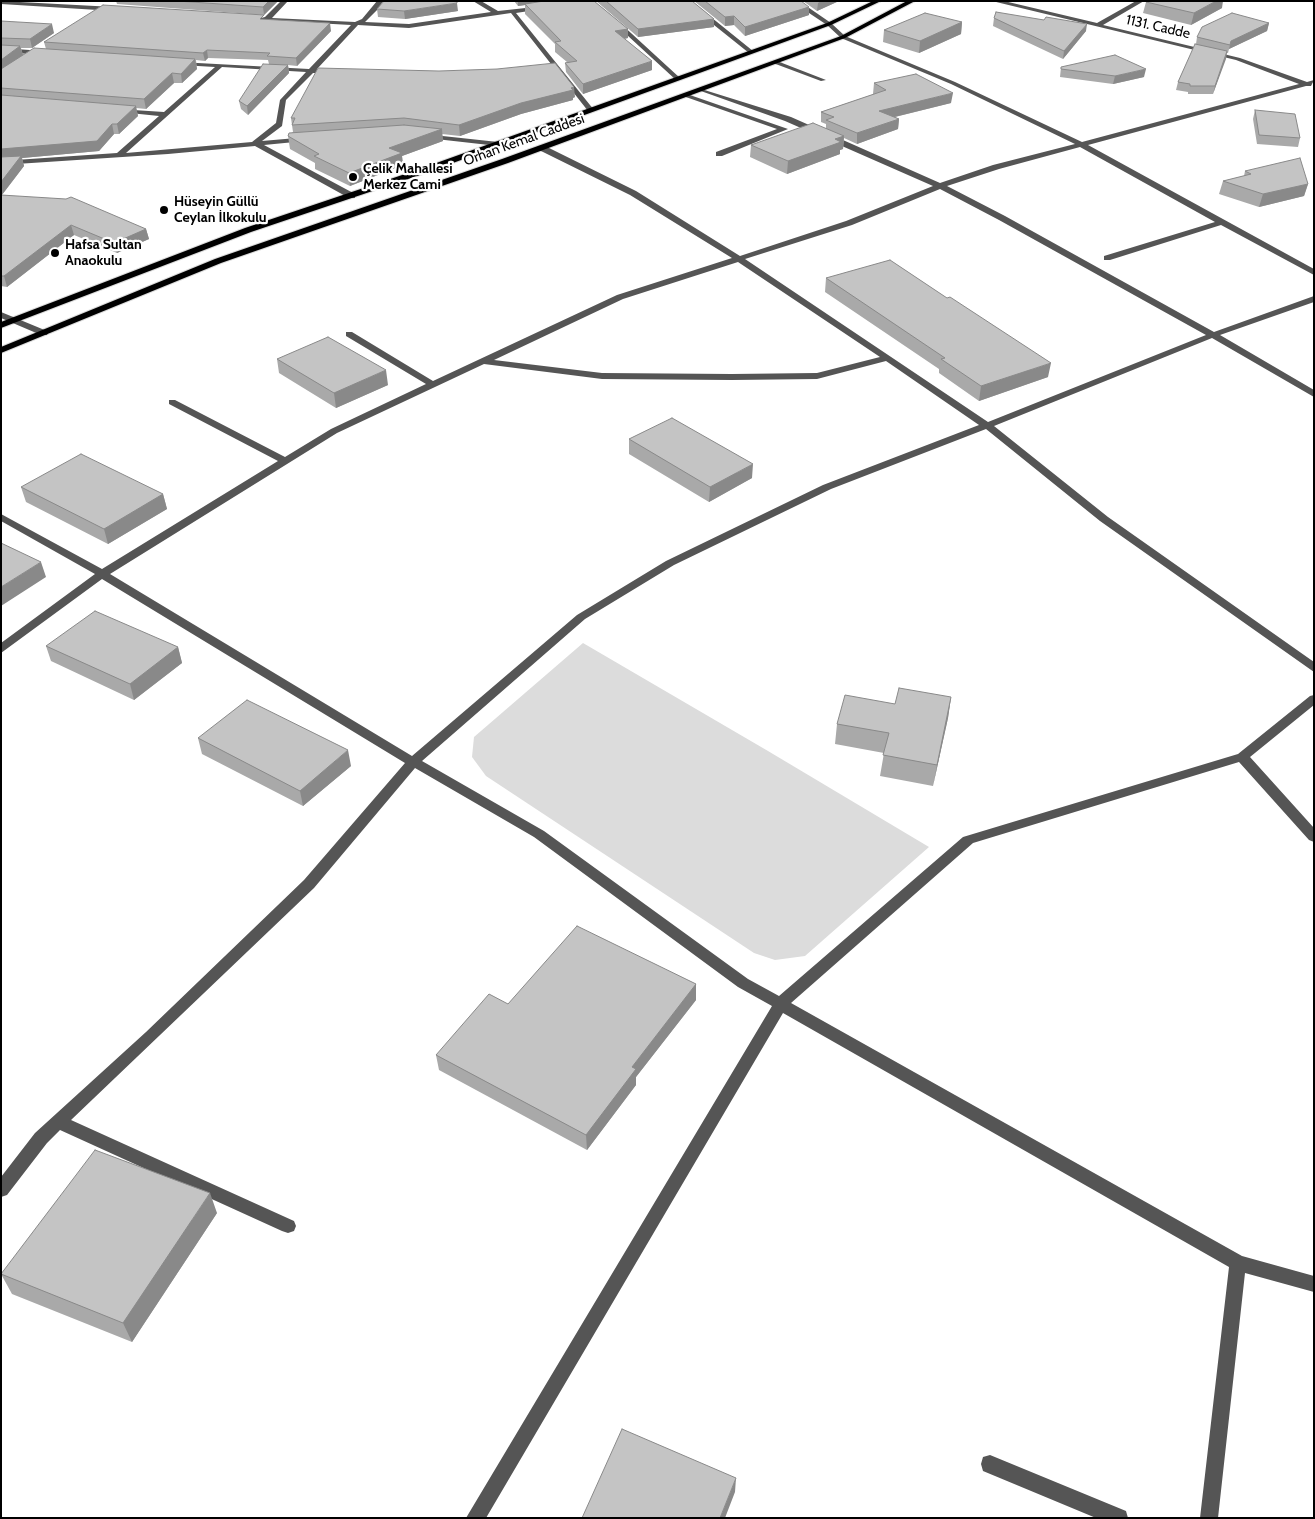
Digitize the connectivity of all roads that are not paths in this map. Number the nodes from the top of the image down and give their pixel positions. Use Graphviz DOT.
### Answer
graph roads {
  1 [pos="107,1"];
  2 [pos="285,1"];
  3 [pos="380,1"];
  4 [pos="476,1"];
  5 [pos="590,1"];
  6 [pos="687,1"];
  7 [pos="794,1"];
  8 [pos="878,1"];
  9 [pos="912,1"];
  10 [pos="995,1"];
  11 [pos="1141,1"];
  12 [pos="1,2"];
  13 [pos="548,6"];
  14 [pos="98,8"];
  15 [pos="124,9"];
  16 [pos="512,11"];
  17 [pos="90,13"];
  18 [pos="496,13"];
  19 [pos="257,19"];
  20 [pos="267,20"];
  21 [pos="357,23"];
  22 [pos="829,24"];
  23 [pos="1097,26"];
  24 [pos="843,37"];
  25 [pos="42,47"];
  26 [pos="1,50"];
  27 [pos="751,52"];
  28 [pos="34,53"];
  29 [pos="53,54"];
  30 [pos="26,58"];
  31 [pos="171,62"];
  32 [pos="775,62"];
  33 [pos="220,66"];
  34 [pos="555,66"];
  35 [pos="546,67"];
  36 [pos="311,71"];
  37 [pos="340,72"];
  38 [pos="678,78"];
  39 [pos="823,80"];
  40 [pos="1312,84"];
  41 [pos="700,89"];
  42 [pos="685,95"];
  43 [pos="107,109"];
  44 [pos="590,110"];
  45 [pos="165,114"];
  46 [pos="414,134"];
  47 [pos="318,138"];
  48 [pos="255,143"];
  49 [pos="498,144"];
  50 [pos="1081,144"];
  51 [pos="542,148"];
  52 [pos="719,154"];
  53 [pos="119,155"];
  54 [pos="1,163"];
  55 [pos="940,186"];
  56 [pos="352,196"];
  57 [pos="1222,222"];
  58 [pos="739,258"];
  59 [pos="1107,258"];
  60 [pos="1314,273"];
  61 [pos="1314,299"];
  62 [pos="1,315"];
  63 [pos="15,319"];
  64 [pos="1,325"];
  65 [pos="44,333"];
  66 [pos="349,334"];
  67 [pos="1213,335"];
  68 [pos="1,350"];
  69 [pos="888,358"];
  70 [pos="482,361"];
  71 [pos="432,384"];
  72 [pos="1314,394"];
  73 [pos="172,402"];
  74 [pos="986,425"];
  75 [pos="286,461"];
  76 [pos="1,517"];
  77 [pos="102,574"];
  78 [pos="1,649"];
  79 [pos="1314,668"];
  80 [pos="1314,699"];
  81 [pos="1242,757"];
  82 [pos="412,762"];
  83 [pos="1314,837"];
  84 [pos="781,1003"];
  85 [pos="59,1122"];
  86 [pos="1,1190"];
  87 [pos="288,1226"];
  88 [pos="1238,1263"];
  89 [pos="1314,1284"];
  90 [pos="990,1464"];
  91 [pos="475,1518"];
  92 [pos="1119,1518"];
  93 [pos="1209,1518"];
  1 -- 14 [label="street"];
  2 -- 20 [label="street"];
  3 -- 21 [label="street"];
  4 -- 18 [label="street"];
  5 -- 38 [label="street"];
  6 -- 27 [label="street"];
  7 -- 22 [label="street"];
  8 -- 22 [label="main road, Orhan Kemal Caddesi"];
  9 -- 24 [label="main road, Orhan Kemal Caddesi"];
  10 -- 23 [label="street, 1131. Cadde"];
  11 -- 23 [label="street"];
  12 -- 14 [label="street"];
  13 -- 16 [label="street"];
  14 -- 15 [label="street"];
  14 -- 17 [label="street"];
  16 -- 18 [label="street"];
  16 -- 34 [label="street"];
  18 -- 21 [label="street"];
  19 -- 20 [label="street"];
  20 -- 21 [label="street"];
  21 -- 36 [label="street"];
  22 -- 24 [label="street"];
  22 -- 27 [label="main road, Orhan Kemal Caddesi"];
  23 -- 40 [label="street, 1131. Cadde"];
  24 -- 32 [label="main road, Orhan Kemal Caddesi"];
  24 -- 50 [label="street"];
  25 -- 28 [label="street"];
  26 -- 28 [label="street"];
  27 -- 38 [label="main road, Orhan Kemal Caddesi"];
  28 -- 29 [label="street"];
  28 -- 30 [label="street"];
  31 -- 33 [label="street"];
  32 -- 39 [label="street"];
  32 -- 41 [label="main road, Orhan Kemal Caddesi"];
  33 -- 36 [label="street"];
  33 -- 45 [label="street"];
  34 -- 35 [label="street"];
  34 -- 44 [label="street"];
  36 -- 37 [label="street"];
  36 -- 48 [label="street"];
  38 -- 44 [label="main road, Orhan Kemal Caddesi"];
  40 -- 50 [label="street"];
  41 -- 42 [label="main road, Orhan Kemal Caddesi"];
  41 -- 55 [label="street"];
  42 -- 51 [label="main road, Orhan Kemal Caddesi"];
  42 -- 52 [label="street"];
  43 -- 45 [label="street"];
  44 -- 49 [label="main road, Orhan Kemal Caddesi"];
  45 -- 53 [label="street"];
  46 -- 49 [label="street"];
  47 -- 48 [label="street"];
  48 -- 53 [label="street"];
  48 -- 56 [label="street"];
  49 -- 56 [label="main road, Orhan Kemal Caddesi"];
  50 -- 55 [label="street"];
  50 -- 57 [label="street"];
  51 -- 58 [label="street"];
  51 -- 65 [label="main road, Orhan Kemal Caddesi"];
  53 -- 54 [label="street"];
  55 -- 58 [label="street"];
  55 -- 67 [label="street"];
  56 -- 63 [label="main road, Orhan Kemal Caddesi"];
  57 -- 59 [label="street"];
  57 -- 60 [label="street"];
  58 -- 69 [label="street"];
  58 -- 70 [label="street"];
  61 -- 67 [label="street"];
  62 -- 63 [label="street"];
  63 -- 64 [label="main road, Orhan Kemal Caddesi"];
  63 -- 65 [label="street"];
  65 -- 68 [label="main road, Orhan Kemal Caddesi"];
  66 -- 71 [label="street"];
  67 -- 72 [label="street"];
  67 -- 74 [label="street"];
  69 -- 70 [label="street"];
  69 -- 74 [label="street"];
  70 -- 71 [label="street"];
  71 -- 75 [label="street"];
  73 -- 75 [label="street"];
  74 -- 79 [label="street"];
  74 -- 82 [label="street"];
  75 -- 77 [label="street"];
  76 -- 77 [label="street"];
  77 -- 78 [label="street"];
  77 -- 82 [label="street"];
  80 -- 81 [label="street"];
  81 -- 83 [label="street"];
  81 -- 84 [label="street"];
  82 -- 84 [label="street"];
  82 -- 85 [label="street"];
  84 -- 88 [label="street"];
  84 -- 91 [label="street"];
  85 -- 86 [label="street"];
  85 -- 87 [label="street"];
  88 -- 89 [label="street"];
  88 -- 93 [label="street"];
  90 -- 92 [label="street"];
}
